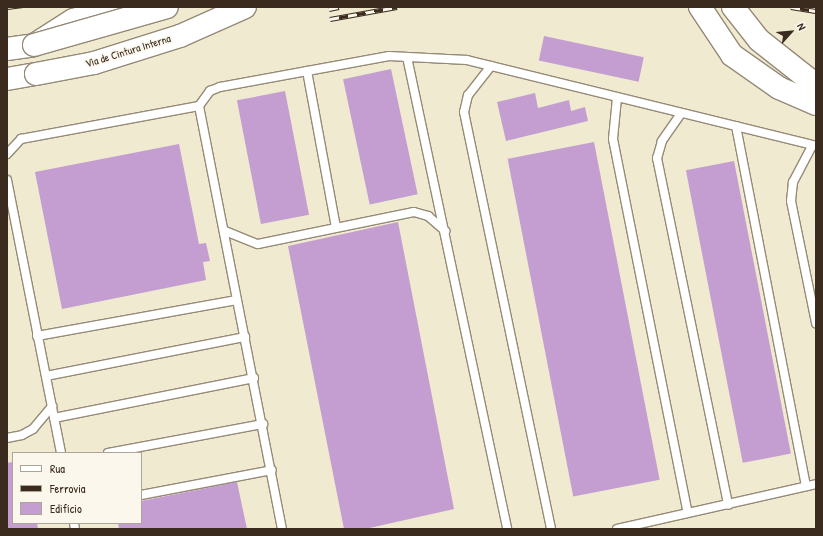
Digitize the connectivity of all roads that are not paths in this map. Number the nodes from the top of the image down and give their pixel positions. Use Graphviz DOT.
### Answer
graph roads {
  1 [pos="119,7"];
  2 [pos="167,7"];
  3 [pos="245,7"];
  4 [pos="700,7"];
  5 [pos="735,9"];
  6 [pos="34,44"];
  7 [pos="7,49"];
  8 [pos="407,57"];
  9 [pos="491,66"];
  10 [pos="307,71"];
  11 [pos="7,79"];
  12 [pos="816,85"];
  13 [pos="617,98"];
  14 [pos="816,104"];
  15 [pos="198,106"];
  16 [pos="680,115"];
  17 [pos="736,126"];
  18 [pos="814,146"];
  19 [pos="7,154"];
  20 [pos="7,180"];
  21 [pos="336,227"];
  22 [pos="225,231"];
  23 [pos="445,231"];
  24 [pos="237,300"];
  25 [pos="816,323"];
  26 [pos="37,336"];
  27 [pos="245,337"];
  28 [pos="46,376"];
  29 [pos="254,378"];
  30 [pos="52,406"];
  31 [pos="54,418"];
  32 [pos="263,424"];
  33 [pos="7,438"];
  34 [pos="61,452"];
  35 [pos="113,452"];
  36 [pos="272,470"];
  37 [pos="816,484"];
  38 [pos="806,486"];
  39 [pos="142,495"];
  40 [pos="728,505"];
  41 [pos="688,513"];
  42 [pos="282,529"];
  43 [pos="507,529"];
  44 [pos="551,529"];
  45 [pos="617,529"];
  1 -- 6 [label="main road"];
  2 -- 6 [label="main road, bridge"];
  3 -- 11 [label="main road, Via de Cintura Interna, bridge"];
  4 -- 14 [label="main road"];
  5 -- 12 [label="main road"];
  6 -- 7 [label="main road"];
  8 -- 9 [label="lane"];
  8 -- 10 [label="lane"];
  8 -- 23 [label="lane"];
  9 -- 13 [label="lane"];
  9 -- 44 [label="lane"];
  10 -- 15 [label="lane"];
  10 -- 21 [label="lane"];
  13 -- 16 [label="lane"];
  13 -- 41 [label="lane"];
  15 -- 19 [label="lane"];
  15 -- 22 [label="lane"];
  16 -- 17 [label="lane"];
  16 -- 40 [label="lane"];
  17 -- 18 [label="lane"];
  17 -- 38 [label="lane"];
  18 -- 25 [label="lane"];
  20 -- 26 [label="lane"];
  21 -- 22 [label="lane"];
  21 -- 23 [label="lane"];
  22 -- 24 [label="lane"];
  23 -- 43 [label="lane"];
  24 -- 26 [label="lane"];
  24 -- 27 [label="lane"];
  26 -- 28 [label="lane"];
  27 -- 28 [label="lane"];
  27 -- 29 [label="lane"];
  28 -- 30 [label="lane"];
  29 -- 31 [label="lane"];
  29 -- 32 [label="lane"];
  30 -- 31 [label="lane"];
  30 -- 33 [label="lane"];
  31 -- 34 [label="lane"];
  32 -- 35 [label="lane"];
  32 -- 36 [label="lane"];
  36 -- 39 [label="lane"];
  36 -- 42 [label="lane"];
  37 -- 38 [label="lane"];
  38 -- 40 [label="lane"];
  40 -- 41 [label="lane"];
  41 -- 45 [label="lane"];
}
